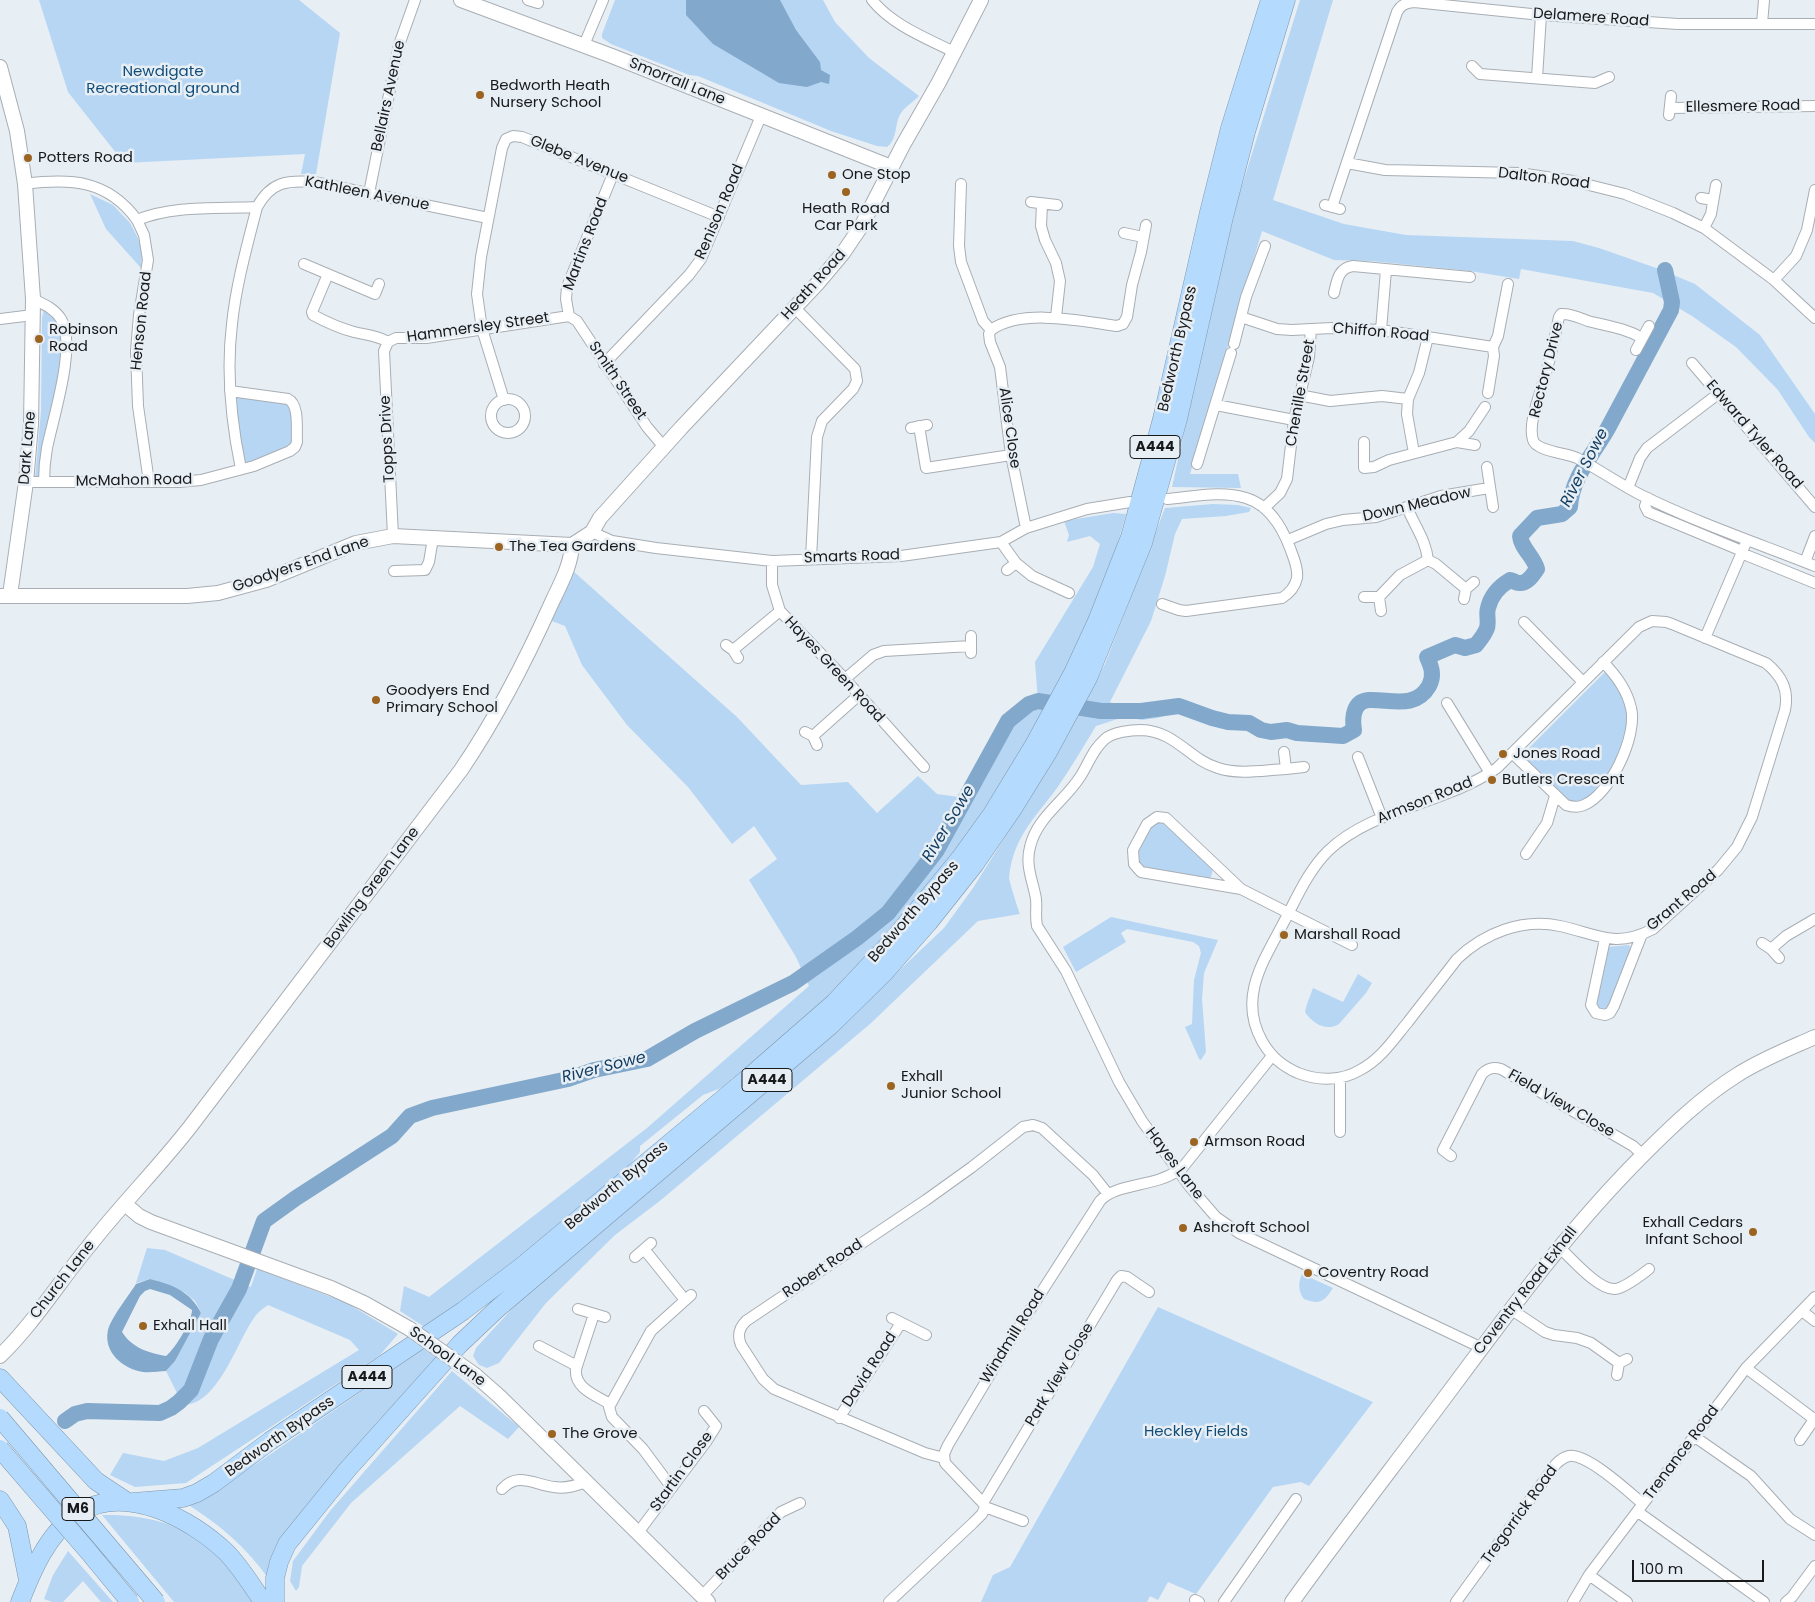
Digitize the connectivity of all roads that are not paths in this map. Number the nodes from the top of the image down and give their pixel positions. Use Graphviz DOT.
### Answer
graph roads {
  1 [pos="414,0"];
  2 [pos="461,0"];
  3 [pos="603,0"];
  4 [pos="872,0"];
  5 [pos="981,0"];
  6 [pos="1270,0"];
  7 [pos="1286,0"];
  8 [pos="1764,0"];
  9 [pos="1541,16"];
  10 [pos="1762,24"];
  11 [pos="1815,24"];
  12 [pos="584,45"];
  13 [pos="954,52"];
  14 [pos="0,66"];
  15 [pos="1472,66"];
  16 [pos="1609,77"];
  17 [pos="1537,78"];
  18 [pos="1671,96"];
  19 [pos="1815,106"];
  20 [pos="761,116"];
  21 [pos="1347,163"];
  22 [pos="891,167"];
  23 [pos="613,174"];
  24 [pos="25,184"];
  25 [pos="961,184"];
  26 [pos="1225,184"];
  27 [pos="1716,185"];
  28 [pos="1815,190"];
  29 [pos="369,193"];
  30 [pos="1701,198"];
  31 [pos="1713,200"];
  32 [pos="1031,202"];
  33 [pos="1042,204"];
  34 [pos="1057,205"];
  35 [pos="257,207"];
  36 [pos="1332,207"];
  37 [pos="719,217"];
  38 [pos="488,218"];
  39 [pos="137,220"];
  40 [pos="1146,225"];
  41 [pos="1704,228"];
  42 [pos="1124,232"];
  43 [pos="1144,237"];
  44 [pos="1265,246"];
  45 [pos="304,264"];
  46 [pos="1386,270"];
  47 [pos="328,274"];
  48 [pos="1470,277"];
  49 [pos="1774,280"];
  50 [pos="379,284"];
  51 [pos="1508,284"];
  52 [pos="1334,293"];
  53 [pos="33,298"];
  54 [pos="795,308"];
  55 [pos="33,315"];
  56 [pos="570,316"];
  57 [pos="1056,317"];
  58 [pos="1241,317"];
  59 [pos="1815,318"];
  60 [pos="0,319"];
  61 [pos="1649,326"];
  62 [pos="482,329"];
  63 [pos="1311,329"];
  64 [pos="991,330"];
  65 [pos="1380,330"];
  66 [pos="1428,337"];
  67 [pos="1642,338"];
  68 [pos="388,342"];
  69 [pos="1493,347"];
  70 [pos="1636,350"];
  71 [pos="1692,363"];
  72 [pos="604,364"];
  73 [pos="230,391"];
  74 [pos="1488,392"];
  75 [pos="1718,394"];
  76 [pos="1299,395"];
  77 [pos="1408,399"];
  78 [pos="504,400"];
  79 [pos="1216,405"];
  80 [pos="1485,407"];
  81 [pos="1294,420"];
  82 [pos="919,426"];
  83 [pos="1364,442"];
  84 [pos="1456,442"];
  85 [pos="1475,445"];
  86 [pos="664,447"];
  87 [pos="1414,453"];
  88 [pos="1011,455"];
  89 [pos="1197,464"];
  90 [pos="1487,467"];
  91 [pos="241,469"];
  92 [pos="26,482"];
  93 [pos="44,482"];
  94 [pos="149,482"];
  95 [pos="1490,488"];
  96 [pos="1628,488"];
  97 [pos="1648,498"];
  98 [pos="1166,499"];
  99 [pos="1130,502"];
  100 [pos="1407,507"];
  101 [pos="1493,507"];
  102 [pos="1815,507"];
  103 [pos="1264,508"];
  104 [pos="1026,528"];
  105 [pos="592,532"];
  106 [pos="393,536"];
  107 [pos="1815,536"];
  108 [pos="433,538"];
  109 [pos="1747,539"];
  110 [pos="1288,540"];
  111 [pos="1001,542"];
  112 [pos="572,545"];
  113 [pos="1742,552"];
  114 [pos="812,559"];
  115 [pos="1428,560"];
  116 [pos="772,561"];
  117 [pos="1016,563"];
  118 [pos="1810,564"];
  119 [pos="1007,570"];
  120 [pos="394,571"];
  121 [pos="1815,583"];
  122 [pos="1468,590"];
  123 [pos="1069,593"];
  124 [pos="5,595"];
  125 [pos="1364,597"];
  126 [pos="1379,598"];
  127 [pos="1162,604"];
  128 [pos="780,611"];
  129 [pos="1381,611"];
  130 [pos="1524,622"];
  131 [pos="1705,638"];
  132 [pos="971,645"];
  133 [pos="732,651"];
  134 [pos="1603,662"];
  135 [pos="845,679"];
  136 [pos="1583,682"];
  137 [pos="859,695"];
  138 [pos="1447,702"];
  139 [pos="812,738"];
  140 [pos="1041,748"];
  141 [pos="1284,752"];
  142 [pos="1513,754"];
  143 [pos="1358,757"];
  144 [pos="924,766"];
  145 [pos="1304,767"];
  146 [pos="1286,769"];
  147 [pos="1490,773"];
  148 [pos="1555,796"];
  149 [pos="1382,818"];
  150 [pos="1526,854"];
  151 [pos="1241,889"];
  152 [pos="1288,913"];
  153 [pos="1815,919"];
  154 [pos="1642,934"];
  155 [pos="1605,938"];
  156 [pos="1352,945"];
  157 [pos="1779,958"];
  158 [pos="1815,1037"];
  159 [pos="1272,1056"];
  160 [pos="1340,1078"];
  161 [pos="1340,1132"];
  162 [pos="1643,1155"];
  163 [pos="1451,1156"];
  164 [pos="1178,1171"];
  165 [pos="1108,1194"];
  166 [pos="125,1204"];
  167 [pos="1559,1247"];
  168 [pos="635,1257"];
  169 [pos="1649,1269"];
  170 [pos="1149,1292"];
  171 [pos="1815,1297"];
  172 [pos="578,1308"];
  173 [pos="1512,1310"];
  174 [pos="1802,1311"];
  175 [pos="1815,1321"];
  176 [pos="926,1335"];
  177 [pos="539,1346"];
  178 [pos="1482,1348"];
  179 [pos="0,1356"];
  180 [pos="577,1366"];
  181 [pos="1746,1368"];
  182 [pos="1616,1374"];
  183 [pos="0,1378"];
  184 [pos="610,1404"];
  185 [pos="704,1411"];
  186 [pos="0,1418"];
  187 [pos="839,1418"];
  188 [pos="1815,1419"];
  189 [pos="1695,1437"];
  190 [pos="1800,1440"];
  191 [pos="0,1450"];
  192 [pos="944,1458"];
  193 [pos="586,1482"];
  194 [pos="672,1488"];
  195 [pos="502,1489"];
  196 [pos="1296,1499"];
  197 [pos="1,1500"];
  198 [pos="129,1502"];
  199 [pos="800,1503"];
  200 [pos="984,1505"];
  201 [pos="1641,1508"];
  202 [pos="1023,1521"];
  203 [pos="637,1534"];
  204 [pos="1815,1535"];
  205 [pos="1815,1566"];
  206 [pos="1589,1575"];
  207 [pos="28,1580"];
  208 [pos="705,1599"];
  209 [pos="20,1602"];
  210 [pos="130,1602"];
  211 [pos="156,1602"];
  212 [pos="263,1602"];
  213 [pos="274,1602"];
  214 [pos="889,1602"];
  215 [pos="1224,1602"];
  216 [pos="1292,1602"];
  217 [pos="1456,1602"];
  218 [pos="1573,1602"];
  219 [pos="1627,1602"];
  220 [pos="1764,1602"];
  221 [pos="1786,1602"];
  1 -- 29 [label="street, Bellairs Avenue"];
  2 -- 12 [label="street, Smorrall Lane"];
  3 -- 12 [label="street"];
  4 -- 13 [label="street"];
  5 -- 13 [label="street, Heath Road"];
  6 -- 26 [label="highway, Bedworth Bypass / A444"];
  7 -- 26 [label="highway, Bedworth Bypass / A444"];
  8 -- 10 [label="street"];
  9 -- 10 [label="street, Delamere Road"];
  9 -- 17 [label="street"];
  9 -- 21 [label="street, Delamere Road"];
  10 -- 11 [label="street, Delamere Road"];
  12 -- 20 [label="street, Smorrall Lane"];
  13 -- 22 [label="street, Heath Road"];
  14 -- 24 [label="street, Dark Lane"];
  15 -- 17 [label="street"];
  16 -- 17 [label="street"];
  18 -- 19 [label="street, Ellesmere Road"];
  20 -- 22 [label="street, Smorrall Lane"];
  20 -- 37 [label="street, Renison Road"];
  21 -- 36 [label="street, Delamere Road"];
  21 -- 41 [label="street, Dalton Road"];
  22 -- 54 [label="street, Heath Road"];
  23 -- 37 [label="street, Glebe Avenue"];
  23 -- 38 [label="street, Glebe Avenue"];
  23 -- 56 [label="street, Martins Road"];
  24 -- 39 [label="street"];
  24 -- 53 [label="street, Dark Lane"];
  25 -- 64 [label="street, Alice Close"];
  26 -- 140 [label="highway, Bedworth Bypass / A444"];
  27 -- 31 [label="street"];
  28 -- 49 [label="street"];
  29 -- 35 [label="street, Kathleen Avenue"];
  29 -- 38 [label="street, Kathleen Avenue"];
  30 -- 31 [label="street"];
  31 -- 41 [label="street"];
  32 -- 33 [label="street"];
  33 -- 34 [label="street"];
  33 -- 57 [label="street"];
  35 -- 39 [label="street"];
  35 -- 73 [label="street"];
  37 -- 72 [label="street, Renison Road"];
  38 -- 62 [label="street, Glebe Avenue"];
  39 -- 94 [label="street, Henson Road"];
  40 -- 43 [label="street"];
  41 -- 49 [label="street, Dalton Road"];
  42 -- 43 [label="street"];
  43 -- 57 [label="street"];
  44 -- 58 [label="street"];
  45 -- 47 [label="street"];
  46 -- 48 [label="street"];
  46 -- 52 [label="street"];
  46 -- 65 [label="street"];
  47 -- 50 [label="street"];
  47 -- 68 [label="street"];
  49 -- 59 [label="street, Dalton Road"];
  51 -- 69 [label="street"];
  53 -- 55 [label="street, Dark Lane"];
  53 -- 93 [label="street, Dark Lane"];
  54 -- 86 [label="street, Heath Road"];
  54 -- 114 [label="street"];
  55 -- 60 [label="street"];
  55 -- 92 [label="street, Dark Lane"];
  56 -- 62 [label="street, Hammersley Street"];
  56 -- 72 [label="street, Smith Street"];
  57 -- 64 [label="street"];
  58 -- 63 [label="street, Chiffon Road"];
  58 -- 79 [label="street"];
  61 -- 67 [label="street"];
  62 -- 68 [label="street, Hammersley Street"];
  62 -- 78 [label="street, Glebe Avenue"];
  63 -- 65 [label="street, Chiffon Road"];
  63 -- 76 [label="street, Chenille Street"];
  64 -- 88 [label="street, Alice Close"];
  65 -- 66 [label="street, Chiffon Road"];
  66 -- 69 [label="street, Chiffon Road"];
  66 -- 77 [label="street"];
  67 -- 70 [label="street"];
  67 -- 96 [label="street, Rectory Drive"];
  68 -- 106 [label="street, Topps Drive"];
  69 -- 74 [label="street"];
  71 -- 75 [label="street, Edward Tyler Road"];
  72 -- 86 [label="street, Smith Street"];
  73 -- 91 [label="street"];
  73 -- 91 [label="street, McMahon Road"];
  75 -- 96 [label="street"];
  75 -- 102 [label="street, Edward Tyler Road"];
  76 -- 77 [label="street"];
  76 -- 81 [label="street, Chenille Street"];
  77 -- 87 [label="street"];
  79 -- 81 [label="street"];
  79 -- 89 [label="street"];
  80 -- 84 [label="street"];
  81 -- 103 [label="street, Chenille Street"];
  82 -- 88 [label="street"];
  83 -- 87 [label="street"];
  84 -- 85 [label="street"];
  84 -- 87 [label="street"];
  86 -- 105 [label="street, Heath Road"];
  88 -- 104 [label="street, Alice Close"];
  90 -- 95 [label="street, Down Meadow"];
  91 -- 94 [label="street, McMahon Road"];
  92 -- 93 [label="street, McMahon Road"];
  92 -- 124 [label="street, Dark Lane"];
  93 -- 94 [label="street, McMahon Road"];
  95 -- 100 [label="street, Down Meadow"];
  95 -- 101 [label="street, Down Meadow"];
  96 -- 97 [label="street, Rectory Drive"];
  97 -- 109 [label="street, Rectory Drive"];
  97 -- 113 [label="street"];
  98 -- 103 [label="street"];
  99 -- 104 [label="street, Smarts Road"];
  100 -- 110 [label="street, Down Meadow"];
  100 -- 115 [label="street"];
  103 -- 110 [label="street"];
  104 -- 111 [label="street, Smarts Road"];
  105 -- 112 [label="street"];
  105 -- 116 [label="street, Smarts Road"];
  106 -- 108 [label="street, Goodyers End Lane"];
  106 -- 124 [label="street, Goodyers End Lane"];
  107 -- 118 [label="street"];
  108 -- 112 [label="street, Goodyers End Lane"];
  108 -- 120 [label="street"];
  109 -- 113 [label="street"];
  109 -- 118 [label="street, Rectory Drive"];
  110 -- 127 [label="street"];
  111 -- 114 [label="street, Smarts Road"];
  111 -- 117 [label="street"];
  112 -- 166 [label="street, Bowling Green Lane"];
  113 -- 121 [label="street"];
  113 -- 131 [label="street"];
  114 -- 116 [label="street, Smarts Road"];
  115 -- 122 [label="street"];
  115 -- 126 [label="street"];
  116 -- 128 [label="street, Hayes Green Road"];
  117 -- 119 [label="street"];
  117 -- 123 [label="street"];
  125 -- 126 [label="street"];
  126 -- 129 [label="street"];
  128 -- 133 [label="street"];
  128 -- 135 [label="street, Hayes Green Road"];
  130 -- 136 [label="street"];
  131 -- 134 [label="street, Armson Road"];
  131 -- 154 [label="street, Grant Road"];
  132 -- 135 [label="street"];
  134 -- 136 [label="street, Armson Road"];
  134 -- 148 [label="street"];
  135 -- 137 [label="street, Hayes Green Road"];
  136 -- 142 [label="street, Armson Road"];
  137 -- 139 [label="street"];
  137 -- 144 [label="street, Hayes Green Road"];
  138 -- 147 [label="street"];
  140 -- 198 [label="highway, Bedworth Bypass / A444"];
  140 -- 213 [label="highway, Bedworth Bypass / A444"];
  141 -- 146 [label="street"];
  142 -- 147 [label="street, Armson Road"];
  142 -- 148 [label="street"];
  143 -- 149 [label="street"];
  145 -- 146 [label="street, Hayes Lane"];
  146 -- 164 [label="street, Hayes Lane"];
  147 -- 149 [label="street, Armson Road"];
  148 -- 150 [label="street"];
  149 -- 152 [label="street, Armson Road"];
  151 -- 151 [label="street"];
  151 -- 152 [label="street"];
  152 -- 156 [label="street"];
  152 -- 159 [label="street, Armson Road"];
  153 -- 157 [label="street"];
  154 -- 155 [label="street, Grant Road"];
  154 -- 155 [label="street"];
  155 -- 160 [label="street, Grant Road"];
  158 -- 162 [label="street, Coventry Road Exhall"];
  159 -- 160 [label="street, Grant Road"];
  159 -- 164 [label="street"];
  160 -- 161 [label="street"];
  162 -- 163 [label="street, Field View Close"];
  162 -- 167 [label="street, Coventry Road Exhall"];
  164 -- 165 [label="street"];
  164 -- 178 [label="street, Hayes Lane"];
  165 -- 187 [label="street, Robert Road"];
  165 -- 192 [label="street, Windmill Road"];
  166 -- 179 [label="street, Church Lane"];
  166 -- 193 [label="street, School Lane, bridge"];
  167 -- 169 [label="street"];
  167 -- 173 [label="street, Coventry Road Exhall"];
  168 -- 184 [label="street"];
  170 -- 200 [label="street, Park View Close"];
  171 -- 174 [label="street, Trenance Road"];
  172 -- 180 [label="street"];
  173 -- 178 [label="street, Coventry Road Exhall"];
  173 -- 182 [label="street"];
  174 -- 175 [label="street"];
  174 -- 181 [label="street, Trenance Road"];
  176 -- 187 [label="street, David Road"];
  177 -- 180 [label="street"];
  178 -- 216 [label="street, Coventry Road Exhall"];
  180 -- 184 [label="street"];
  181 -- 188 [label="street"];
  181 -- 189 [label="street, Trenance Road"];
  183 -- 198 [label="highway"];
  184 -- 194 [label="street"];
  185 -- 194 [label="street, Startin Close"];
  186 -- 211 [label="highway, M6, bridge"];
  187 -- 192 [label="street, Robert Road"];
  188 -- 190 [label="street"];
  189 -- 201 [label="street, Trenance Road"];
  189 -- 204 [label="street"];
  191 -- 210 [label="highway, M6, bridge"];
  192 -- 200 [label="street"];
  193 -- 195 [label="street"];
  193 -- 203 [label="street, School Lane"];
  194 -- 203 [label="street, Startin Close"];
  196 -- 215 [label="street"];
  197 -- 207 [label="highway"];
  198 -- 207 [label="highway, Bedworth Bypass"];
  198 -- 212 [label="highway"];
  199 -- 208 [label="street, Bruce Road"];
  200 -- 202 [label="street"];
  200 -- 214 [label="street"];
  201 -- 206 [label="street, Trenance Road"];
  201 -- 217 [label="street, Tregorrick Road"];
  201 -- 220 [label="street"];
  203 -- 208 [label="street, School Lane"];
  205 -- 221 [label="street"];
  206 -- 218 [label="street, Trenance Road"];
  206 -- 219 [label="street"];
  207 -- 209 [label="highway, Bedworth Bypass"];
}
